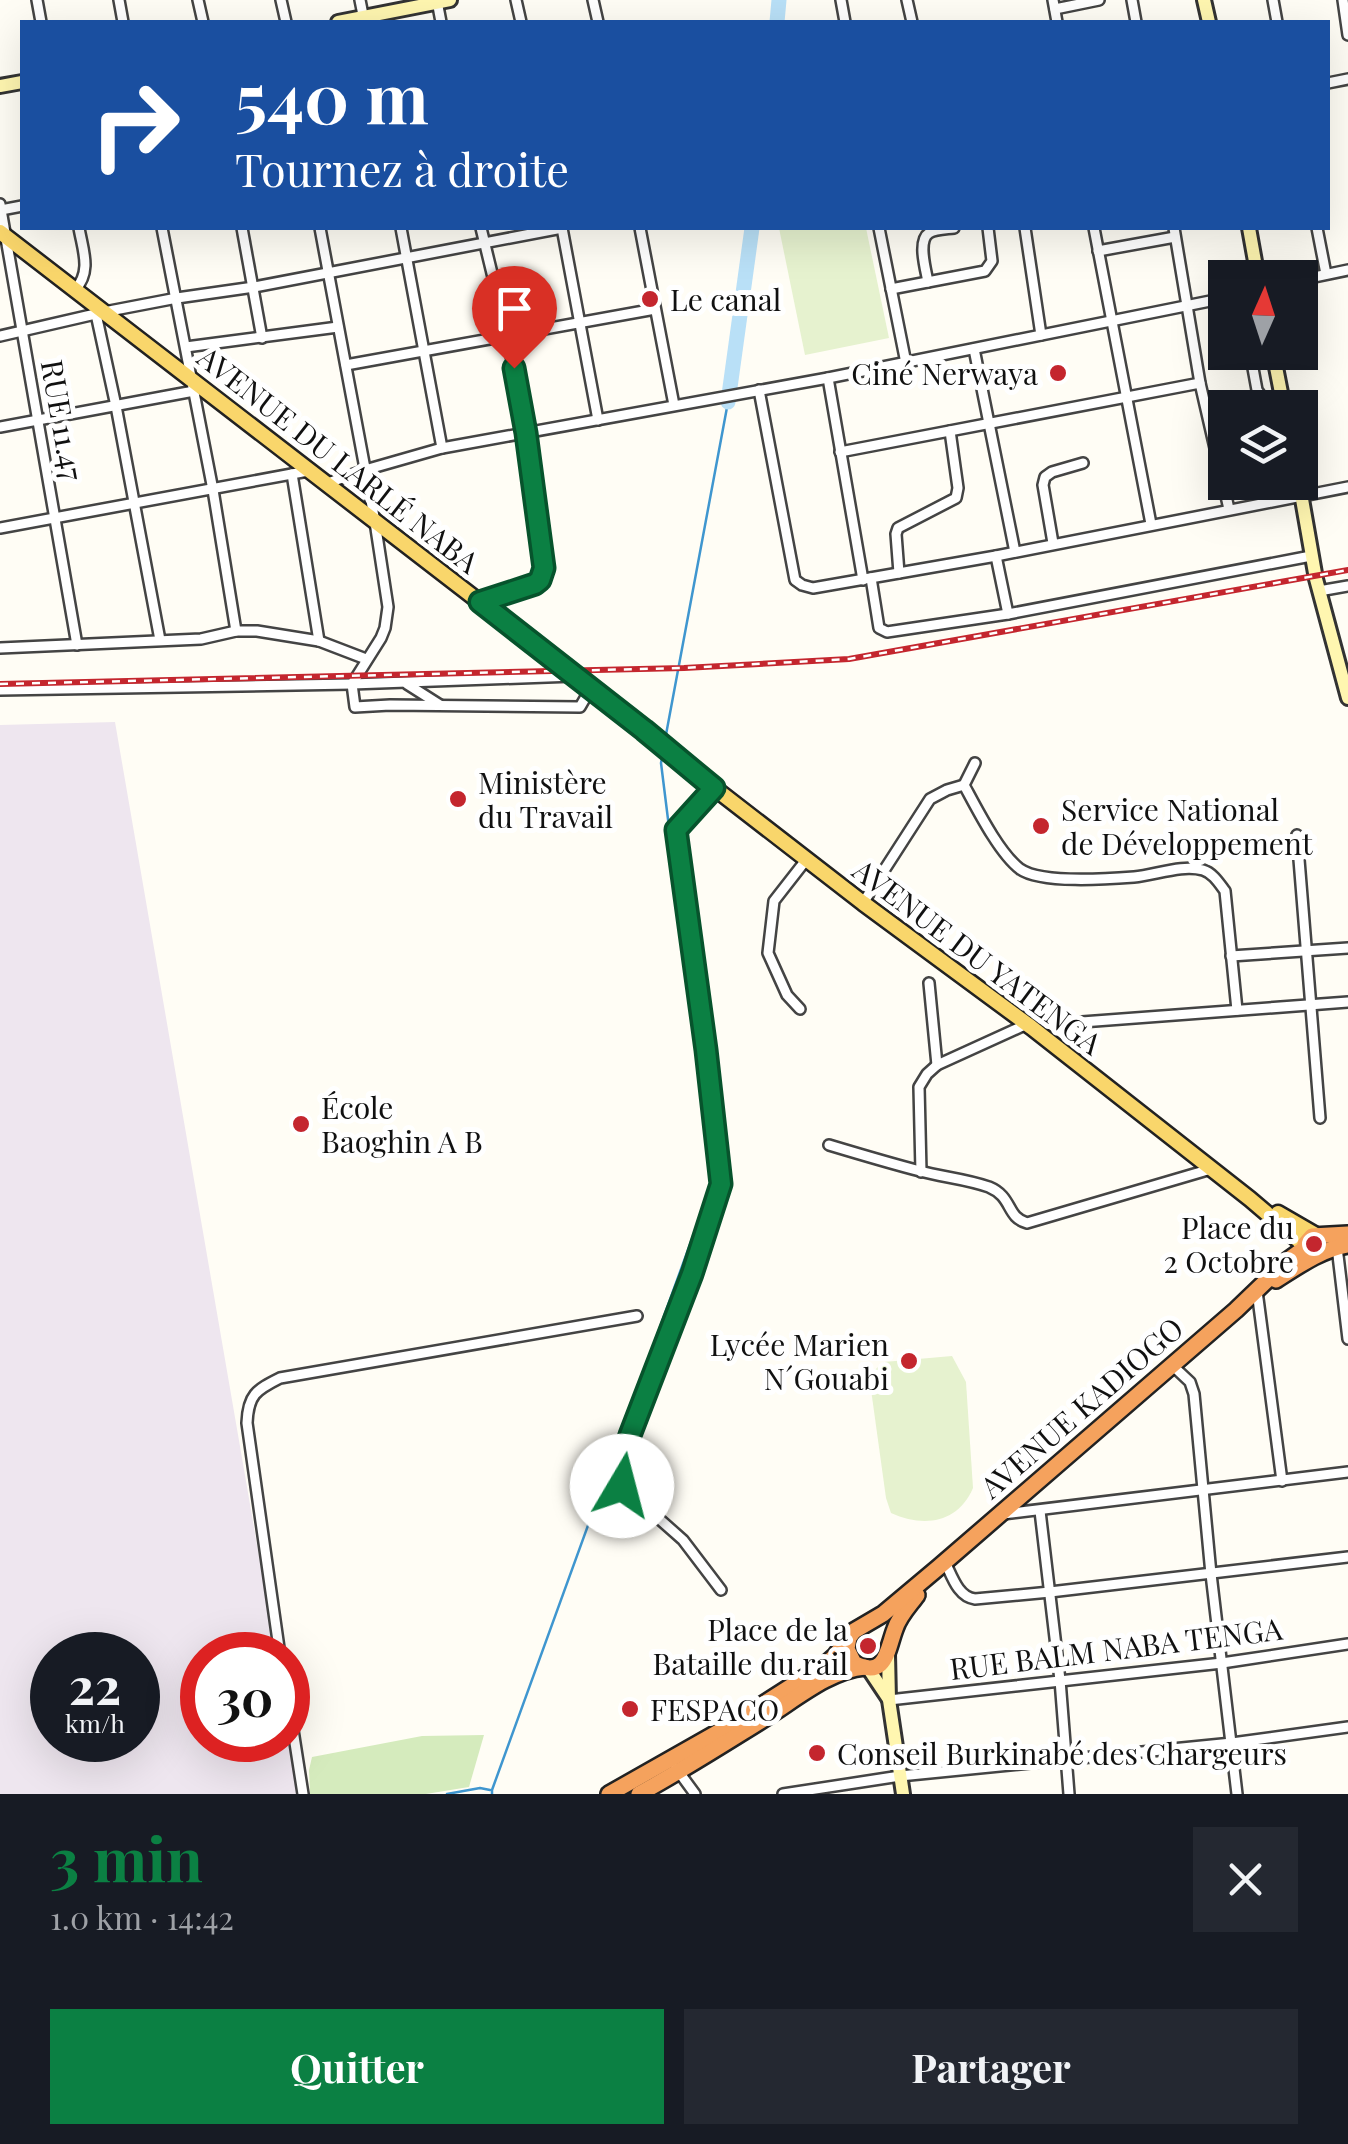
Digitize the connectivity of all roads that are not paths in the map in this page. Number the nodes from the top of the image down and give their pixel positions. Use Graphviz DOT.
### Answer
graph roads {
  1 [pos="360,0"];
  2 [pos="1100,0"];
  3 [pos="1342,0"];
  4 [pos="441,1"];
  5 [pos="1054,4"];
  6 [pos="364,20"];
  7 [pos="1348,35"];
  8 [pos="1,207"];
  9 [pos="79,230"];
  10 [pos="162,230"];
  11 [pos="242,230"];
  12 [pos="320,230"];
  13 [pos="401,230"];
  14 [pos="481,230"];
  15 [pos="551,230"];
  16 [pos="562,230"];
  17 [pos="640,230"];
  18 [pos="879,230"];
  19 [pos="939,230"];
  20 [pos="988,230"];
  21 [pos="1025,230"];
  22 [pos="1094,230"];
  23 [pos="1249,230"];
  24 [pos="1317,230"];
  25 [pos="1175,232"];
  26 [pos="4,235"];
  27 [pos="484,242"];
  28 [pos="1098,251"];
  29 [pos="406,256"];
  30 [pos="1255,260"];
  31 [pos="1348,270"];
  32 [pos="328,271"];
  33 [pos="1326,274"];
  34 [pos="1318,276"];
  35 [pos="928,282"];
  36 [pos="254,288"];
  37 [pos="75,290"];
  38 [pos="892,290"];
  39 [pos="177,298"];
  40 [pos="1208,302"];
  41 [pos="1188,306"];
  42 [pos="655,309"];
  43 [pos="100,313"];
  44 [pos="1113,322"];
  45 [pos="579,323"];
  46 [pos="338,328"];
  47 [pos="22,332"];
  48 [pos="507,335"];
  49 [pos="1042,335"];
  50 [pos="0,336"];
  51 [pos="262,338"];
  52 [pos="186,347"];
  53 [pos="974,349"];
  54 [pos="424,350"];
  55 [pos="906,362"];
  56 [pos="346,366"];
  57 [pos="828,378"];
  58 [pos="1200,383"];
  59 [pos="193,386"];
  60 [pos="759,390"];
  61 [pos="1128,396"];
  62 [pos="674,405"];
  63 [pos="116,406"];
  64 [pos="39,420"];
  65 [pos="598,420"];
  66 [pos="989,424"];
  67 [pos="0,427"];
  68 [pos="950,432"];
  69 [pos="526,433"];
  70 [pos="442,448"];
  71 [pos="840,452"];
  72 [pos="1083,463"];
  73 [pos="366,470"];
  74 [pos="300,473"];
  75 [pos="325,484"];
  76 [pos="1348,486"];
  77 [pos="1318,488"];
  78 [pos="213,490"];
  79 [pos="1275,500"];
  80 [pos="1302,500"];
  81 [pos="135,504"];
  82 [pos="1229,509"];
  83 [pos="55,518"];
  84 [pos="375,522"];
  85 [pos="1151,524"];
  86 [pos="0,528"];
  87 [pos="1053,543"];
  88 [pos="1014,552"];
  89 [pos="996,556"];
  90 [pos="1312,556"];
  91 [pos="898,573"];
  92 [pos="867,579"];
  93 [pos="1348,586"];
  94 [pos="1319,591"];
  95 [pos="480,602"];
  96 [pos="1008,614"];
  97 [pos="236,631"];
  98 [pos="160,640"];
  99 [pos="320,642"];
  100 [pos="77,645"];
  101 [pos="0,648"];
  102 [pos="366,660"];
  103 [pos="574,676"];
  104 [pos="404,682"];
  105 [pos="352,684"];
  106 [pos="591,688"];
  107 [pos="0,690"];
  108 [pos="1348,698"];
  109 [pos="441,706"];
  110 [pos="672,756"];
  111 [pos="975,763"];
  112 [pos="964,786"];
  113 [pos="714,788"];
  114 [pos="1297,835"];
  115 [pos="806,860"];
  116 [pos="863,904"];
  117 [pos="1348,948"];
  118 [pos="1306,950"];
  119 [pos="1231,956"];
  120 [pos="929,983"];
  121 [pos="1348,1002"];
  122 [pos="1311,1004"];
  123 [pos="800,1009"];
  124 [pos="1237,1010"];
  125 [pos="1082,1022"];
  126 [pos="1025,1025"];
  127 [pos="936,1065"];
  128 [pos="1320,1118"];
  129 [pos="829,1145"];
  130 [pos="1212,1169"];
  131 [pos="921,1172"];
  132 [pos="1325,1245"];
  133 [pos="1258,1290"];
  134 [pos="637,1316"];
  135 [pos="1348,1339"];
  136 [pos="1173,1366"];
  137 [pos="1348,1472"];
  138 [pos="1282,1481"];
  139 [pos="1204,1491"];
  140 [pos="1040,1511"];
  141 [pos="1001,1515"];
  142 [pos="1348,1557"];
  143 [pos="942,1565"];
  144 [pos="1211,1574"];
  145 [pos="720,1590"];
  146 [pos="1050,1592"];
  147 [pos="864,1626"];
  148 [pos="277,1632"];
  149 [pos="849,1637"];
  150 [pos="1348,1644"];
  151 [pos="889,1650"];
  152 [pos="1222,1663"];
  153 [pos="867,1668"];
  154 [pos="1060,1680"];
  155 [pos="890,1700"];
  156 [pos="1348,1727"];
  157 [pos="1232,1743"];
  158 [pos="1068,1760"];
  159 [pos="298,1762"];
  160 [pos="674,1767"];
  161 [pos="900,1776"];
  162 [pos="303,1794"];
  163 [pos="609,1794"];
  164 [pos="639,1794"];
  165 [pos="695,1794"];
  166 [pos="783,1794"];
  167 [pos="903,1794"];
  168 [pos="1069,1794"];
  169 [pos="1237,1794"];
  1 -- 6 [label="street"];
  2 -- 5 [label="street"];
  3 -- 7 [label="street"];
  4 -- 6 [label="street"];
  8 -- 26 [label="street, RUE 11.47"];
  9 -- 37 [label="street"];
  10 -- 39 [label="street"];
  11 -- 36 [label="street"];
  12 -- 32 [label="street"];
  13 -- 29 [label="street"];
  14 -- 27 [label="street"];
  15 -- 27 [label="street"];
  16 -- 45 [label="street"];
  17 -- 42 [label="street"];
  18 -- 38 [label="street"];
  19 -- 35 [label="street"];
  20 -- 35 [label="street"];
  21 -- 49 [label="street"];
  22 -- 28 [label="street"];
  23 -- 30 [label="street"];
  24 -- 33 [label="street"];
  25 -- 28 [label="street"];
  25 -- 41 [label="street"];
  26 -- 37 [label="main road, AVENUE DU LARLÉ NABA"];
  26 -- 47 [label="street, RUE 11.47"];
  27 -- 29 [label="street"];
  27 -- 48 [label="street"];
  28 -- 44 [label="street"];
  29 -- 32 [label="street"];
  29 -- 54 [label="street"];
  31 -- 33 [label="street"];
  32 -- 36 [label="street"];
  32 -- 46 [label="street"];
  33 -- 34 [label="street"];
  35 -- 38 [label="street"];
  36 -- 39 [label="street"];
  36 -- 51 [label="street"];
  37 -- 43 [label="main road, AVENUE DU LARLÉ NABA"];
  38 -- 55 [label="street"];
  39 -- 43 [label="street"];
  39 -- 52 [label="street"];
  40 -- 41 [label="street"];
  41 -- 44 [label="street"];
  41 -- 58 [label="street"];
  42 -- 45 [label="street"];
  42 -- 62 [label="street"];
  43 -- 47 [label="street"];
  43 -- 59 [label="main road, AVENUE DU LARLÉ NABA"];
  43 -- 63 [label="street"];
  44 -- 49 [label="street"];
  44 -- 61 [label="street"];
  45 -- 48 [label="street"];
  45 -- 65 [label="street"];
  46 -- 51 [label="street"];
  46 -- 56 [label="street"];
  47 -- 50 [label="street"];
  47 -- 64 [label="street, RUE 11.47"];
  48 -- 54 [label="street"];
  48 -- 69 [label="street"];
  49 -- 53 [label="street"];
  51 -- 52 [label="street"];
  52 -- 59 [label="street"];
  53 -- 55 [label="street"];
  53 -- 66 [label="street"];
  54 -- 56 [label="street"];
  54 -- 70 [label="street"];
  55 -- 57 [label="street"];
  56 -- 73 [label="street"];
  57 -- 60 [label="street"];
  57 -- 71 [label="street"];
  58 -- 61 [label="street"];
  58 -- 82 [label="street"];
  59 -- 63 [label="street"];
  59 -- 74 [label="main road, AVENUE DU LARLÉ NABA"];
  59 -- 78 [label="street"];
  60 -- 62 [label="street"];
  60 -- 92 [label="street"];
  61 -- 66 [label="street"];
  61 -- 85 [label="street"];
  62 -- 65 [label="street"];
  63 -- 64 [label="street"];
  63 -- 81 [label="street"];
  64 -- 67 [label="street"];
  64 -- 83 [label="street, RUE 11.47"];
  65 -- 69 [label="street"];
  66 -- 68 [label="street"];
  66 -- 88 [label="street"];
  68 -- 71 [label="street"];
  68 -- 91 [label="street"];
  69 -- 70 [label="street"];
  69 -- 95 [label="street"];
  70 -- 73 [label="street"];
  71 -- 92 [label="street"];
  72 -- 87 [label="street"];
  73 -- 75 [label="street"];
  73 -- 84 [label="street"];
  74 -- 75 [label="main road, AVENUE DU LARLÉ NABA"];
  74 -- 78 [label="street"];
  74 -- 99 [label="street"];
  75 -- 84 [label="main road, AVENUE DU LARLÉ NABA"];
  76 -- 77 [label="street"];
  78 -- 81 [label="street"];
  78 -- 97 [label="street"];
  79 -- 82 [label="street"];
  80 -- 90 [label="street"];
  81 -- 83 [label="street"];
  81 -- 98 [label="street"];
  82 -- 85 [label="street"];
  83 -- 86 [label="street"];
  83 -- 100 [label="street, RUE 11.47"];
  84 -- 95 [label="main road, AVENUE DU LARLÉ NABA"];
  84 -- 102 [label="street"];
  85 -- 87 [label="street"];
  87 -- 88 [label="street"];
  88 -- 89 [label="street"];
  89 -- 91 [label="street"];
  89 -- 96 [label="street"];
  90 -- 94 [label="street"];
  90 -- 96 [label="street"];
  91 -- 92 [label="street"];
  92 -- 96 [label="street"];
  93 -- 94 [label="street"];
  94 -- 108 [label="street"];
  95 -- 103 [label="main road, AVENUE DU LARLÉ NABA"];
  97 -- 98 [label="street"];
  97 -- 99 [label="street"];
  98 -- 100 [label="street"];
  99 -- 102 [label="street"];
  100 -- 101 [label="street"];
  102 -- 105 [label="street"];
  103 -- 104 [label="street"];
  103 -- 106 [label="main road, AVENUE DU LARLÉ NABA"];
  104 -- 105 [label="street"];
  104 -- 109 [label="street"];
  105 -- 107 [label="street"];
  105 -- 109 [label="street"];
  106 -- 109 [label="street"];
  106 -- 110 [label="main road, AVENUE DU LARLÉ NABA"];
  110 -- 113 [label="main road, AVENUE DU YATENGA"];
  111 -- 112 [label="street"];
  112 -- 116 [label="street"];
  112 -- 119 [label="street"];
  113 -- 115 [label="main road, AVENUE DU YATENGA"];
  113 -- 145 [label="street"];
  114 -- 118 [label="street"];
  115 -- 116 [label="main road, AVENUE DU YATENGA"];
  115 -- 123 [label="street"];
  116 -- 126 [label="main road, AVENUE DU YATENGA"];
  117 -- 118 [label="street"];
  118 -- 119 [label="street"];
  118 -- 122 [label="street"];
  119 -- 124 [label="street"];
  120 -- 127 [label="street"];
  121 -- 122 [label="street"];
  122 -- 124 [label="street"];
  122 -- 128 [label="street"];
  124 -- 125 [label="street"];
  126 -- 127 [label="street"];
  126 -- 130 [label="main road, AVENUE DU YATENGA"];
  127 -- 131 [label="street"];
  129 -- 131 [label="street"];
  130 -- 131 [label="street"];
  130 -- 132 [label="main road, AVENUE DU YATENGA"];
  132 -- 133 [label="highway, AVENUE KADIOGO"];
  132 -- 135 [label="street"];
  133 -- 136 [label="highway, AVENUE KADIOGO"];
  133 -- 138 [label="street"];
  134 -- 148 [label="street"];
  136 -- 139 [label="street"];
  136 -- 141 [label="highway, AVENUE KADIOGO"];
  137 -- 138 [label="street"];
  138 -- 139 [label="street"];
  139 -- 140 [label="street"];
  139 -- 144 [label="street"];
  140 -- 141 [label="street"];
  140 -- 146 [label="street"];
  141 -- 143 [label="highway, AVENUE KADIOGO"];
  142 -- 144 [label="street"];
  143 -- 146 [label="street"];
  143 -- 147 [label="highway, AVENUE KADIOGO"];
  143 -- 151 [label="highway, AVENUE KADIOGO"];
  144 -- 146 [label="street"];
  144 -- 152 [label="street"];
  146 -- 154 [label="street"];
  147 -- 149 [label="highway"];
  147 -- 151 [label="highway"];
  149 -- 153 [label="highway"];
  149 -- 160 [label="highway"];
  150 -- 152 [label="street, RUE BALM NABA TENGA"];
  151 -- 153 [label="highway"];
  151 -- 155 [label="street"];
  152 -- 154 [label="street, RUE BALM NABA TENGA"];
  152 -- 157 [label="street"];
  153 -- 155 [label="street"];
  153 -- 160 [label="highway"];
  154 -- 155 [label="street, RUE BALM NABA TENGA"];
  154 -- 158 [label="street"];
  155 -- 161 [label="street"];
  156 -- 157 [label="street"];
  157 -- 158 [label="street"];
  157 -- 169 [label="street"];
  158 -- 161 [label="street"];
  158 -- 168 [label="street"];
  159 -- 162 [label="street"];
  160 -- 163 [label="highway"];
  160 -- 164 [label="highway"];
  160 -- 165 [label="street"];
  161 -- 166 [label="street"];
  161 -- 167 [label="street"];
}
